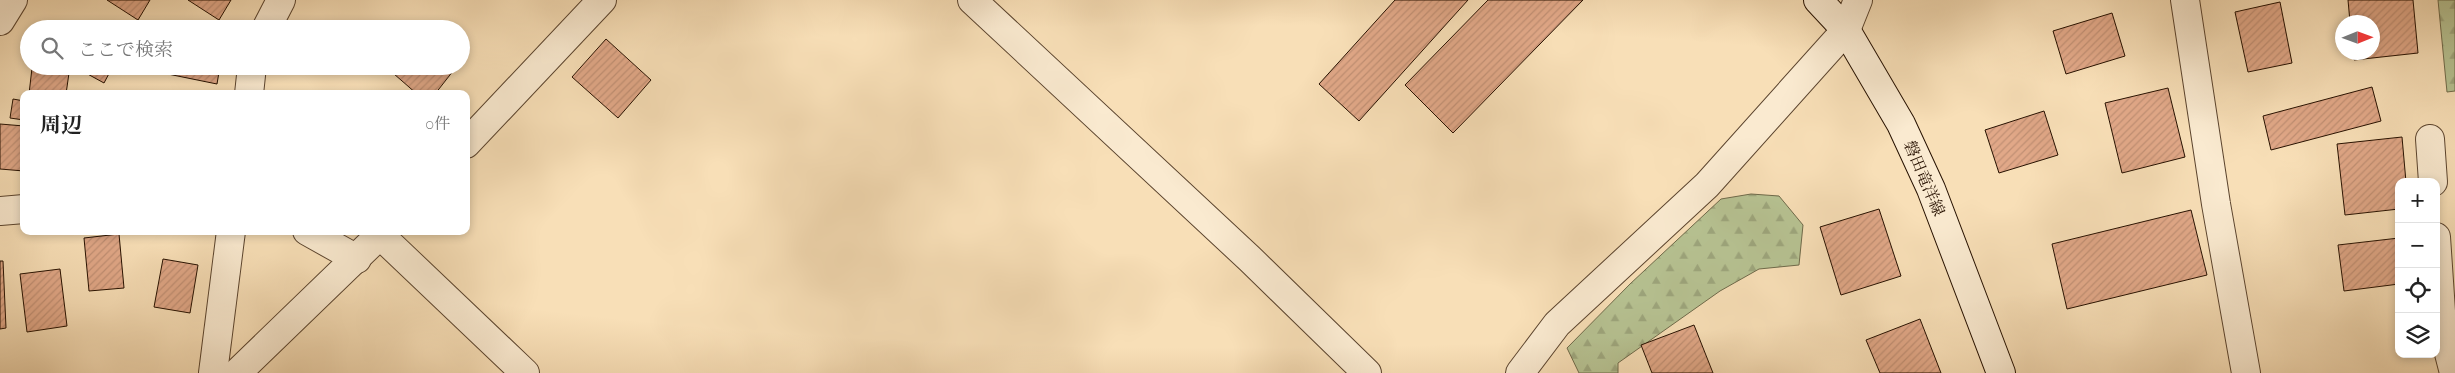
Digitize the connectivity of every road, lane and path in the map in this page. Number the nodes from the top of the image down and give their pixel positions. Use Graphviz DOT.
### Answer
graph roads {
  1 [pos="13,0"];
  2 [pos="280,0"];
  3 [pos="602,0"];
  4 [pos="972,0"];
  5 [pos="1818,0"];
  6 [pos="1858,0"];
  7 [pos="2185,0"];
  8 [pos="270,20"];
  9 [pos="0,21"];
  10 [pos="1846,30"];
  11 [pos="251,75"];
  12 [pos="249,90"];
  13 [pos="2430,139"];
  14 [pos="470,140"];
  15 [pos="2433,178"];
  16 [pos="20,209"];
  17 [pos="0,211"];
  18 [pos="230,235"];
  19 [pos="314,235"];
  20 [pos="380,235"];
  21 [pos="384,235"];
  22 [pos="357,259"];
  23 [pos="2438,268"];
  24 [pos="1532,367"];
  25 [pos="213,373"];
  26 [pos="237,373"];
  27 [pos="525,373"];
  28 [pos="1367,373"];
  29 [pos="2001,373"];
  30 [pos="2246,373"];
  31 [pos="2454,373"];
  1 -- 9 [label="street"];
  2 -- 8 [label="street"];
  3 -- 14 [label="street"];
  4 -- 28 [label="street"];
  5 -- 10 [label="street, 磐田竜洋線"];
  6 -- 10 [label="street"];
  7 -- 30 [label="street"];
  10 -- 24 [label="street"];
  10 -- 29 [label="street, 磐田竜洋線"];
  11 -- 12 [label="street"];
  13 -- 15 [label="street"];
  16 -- 17 [label="street"];
  18 -- 25 [label="street"];
  19 -- 22 [label="street"];
  20 -- 22 [label="street"];
  21 -- 27 [label="street"];
  22 -- 26 [label="street"];
  23 -- 31 [label="street"];
}
